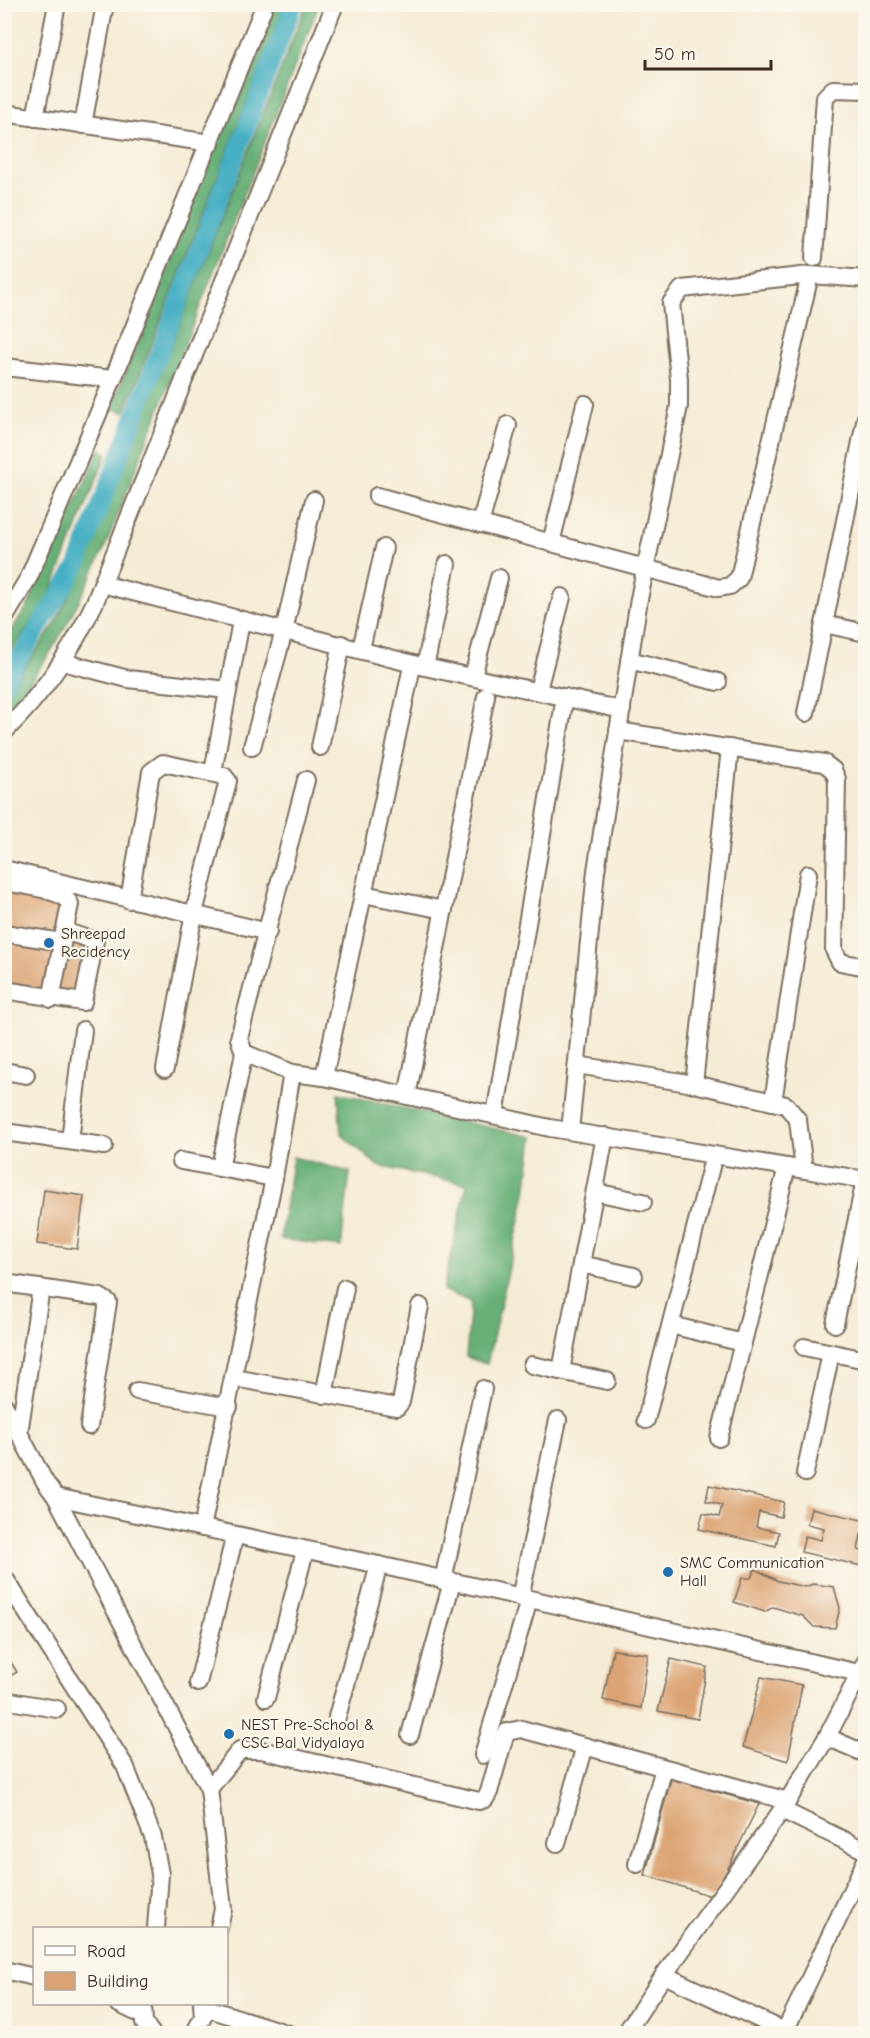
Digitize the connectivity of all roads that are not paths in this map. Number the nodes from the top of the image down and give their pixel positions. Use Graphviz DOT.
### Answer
graph roads {
  1 [pos="57,4"];
  2 [pos="105,4"];
  3 [pos="265,4"];
  4 [pos="335,4"];
  5 [pos="866,90"];
  6 [pos="4,113"];
  7 [pos="35,118"];
  8 [pos="83,125"];
  9 [pos="211,143"];
  10 [pos="812,267"];
  11 [pos="866,279"];
  12 [pos="4,367"];
  13 [pos="113,379"];
  14 [pos="585,404"];
  15 [pos="866,417"];
  16 [pos="508,425"];
  17 [pos="377,496"];
  18 [pos="314,500"];
  19 [pos="480,524"];
  20 [pos="551,543"];
  21 [pos="384,548"];
  22 [pos="447,564"];
  23 [pos="645,568"];
  24 [pos="500,578"];
  25 [pos="102,584"];
  26 [pos="562,597"];
  27 [pos="4,619"];
  28 [pos="241,621"];
  29 [pos="824,624"];
  30 [pos="284,631"];
  31 [pos="866,633"];
  32 [pos="342,644"];
  33 [pos="361,649"];
  34 [pos="629,660"];
  35 [pos="63,662"];
  36 [pos="418,669"];
  37 [pos="472,676"];
  38 [pos="718,682"];
  39 [pos="228,690"];
  40 [pos="538,690"];
  41 [pos="486,696"];
  42 [pos="566,697"];
  43 [pos="622,710"];
  44 [pos="806,713"];
  45 [pos="618,731"];
  46 [pos="4,732"];
  47 [pos="252,747"];
  48 [pos="320,747"];
  49 [pos="730,748"];
  50 [pos="213,772"];
  51 [pos="306,780"];
  52 [pos="808,874"];
  53 [pos="5,882"];
  54 [pos="363,894"];
  55 [pos="129,900"];
  56 [pos="444,910"];
  57 [pos="194,913"];
  58 [pos="268,932"];
  59 [pos="4,933"];
  60 [pos="63,937"];
  61 [pos="866,967"];
  62 [pos="4,990"];
  63 [pos="51,999"];
  64 [pos="82,1030"];
  65 [pos="244,1053"];
  66 [pos="577,1065"];
  67 [pos="165,1069"];
  68 [pos="4,1071"];
  69 [pos="292,1073"];
  70 [pos="26,1075"];
  71 [pos="324,1077"];
  72 [pos="694,1084"];
  73 [pos="407,1096"];
  74 [pos="773,1102"];
  75 [pos="495,1116"];
  76 [pos="570,1131"];
  77 [pos="4,1132"];
  78 [pos="605,1136"];
  79 [pos="70,1141"];
  80 [pos="105,1146"];
  81 [pos="714,1155"];
  82 [pos="181,1161"];
  83 [pos="787,1167"];
  84 [pos="219,1168"];
  85 [pos="804,1170"];
  86 [pos="274,1178"];
  87 [pos="865,1180"];
  88 [pos="595,1192"];
  89 [pos="643,1202"];
  90 [pos="581,1264"];
  91 [pos="634,1276"];
  92 [pos="4,1283"];
  93 [pos="41,1288"];
  94 [pos="345,1288"];
  95 [pos="420,1306"];
  96 [pos="671,1324"];
  97 [pos="835,1324"];
  98 [pos="743,1343"];
  99 [pos="804,1347"];
  100 [pos="831,1353"];
  101 [pos="866,1360"];
  102 [pos="532,1365"];
  103 [pos="561,1371"];
  104 [pos="234,1378"];
  105 [pos="607,1381"];
  106 [pos="483,1389"];
  107 [pos="137,1391"];
  108 [pos="324,1395"];
  109 [pos="4,1405"];
  110 [pos="228,1407"];
  111 [pos="558,1420"];
  112 [pos="646,1420"];
  113 [pos="89,1426"];
  114 [pos="19,1433"];
  115 [pos="719,1438"];
  116 [pos="805,1473"];
  117 [pos="56,1497"];
  118 [pos="202,1528"];
  119 [pos="235,1535"];
  120 [pos="305,1551"];
  121 [pos="379,1566"];
  122 [pos="4,1577"];
  123 [pos="447,1581"];
  124 [pos="524,1599"];
  125 [pos="862,1667"];
  126 [pos="198,1683"];
  127 [pos="266,1698"];
  128 [pos="4,1700"];
  129 [pos="57,1709"];
  130 [pos="338,1718"];
  131 [pos="410,1735"];
  132 [pos="827,1737"];
  133 [pos="585,1746"];
  134 [pos="866,1754"];
  135 [pos="483,1755"];
  136 [pos="664,1768"];
  137 [pos="209,1789"];
  138 [pos="785,1806"];
  139 [pos="556,1843"];
  140 [pos="866,1851"];
  141 [pos="866,1860"];
  142 [pos="637,1864"];
  143 [pos="156,1927"];
  144 [pos="220,1927"];
  145 [pos="4,1970"];
  146 [pos="664,1975"];
  147 [pos="33,1977"];
  148 [pos="120,2005"];
  149 [pos="203,2005"];
  150 [pos="144,2021"];
  151 [pos="788,2032"];
  152 [pos="194,2034"];
  153 [pos="289,2034"];
  154 [pos="625,2034"];
  1 -- 7 [label="street"];
  2 -- 8 [label="street"];
  3 -- 9 [label="street"];
  4 -- 25 [label="street"];
  5 -- 10 [label="street"];
  6 -- 7 [label="street"];
  7 -- 8 [label="street"];
  8 -- 9 [label="street"];
  9 -- 13 [label="street"];
  10 -- 11 [label="street"];
  10 -- 23 [label="street"];
  10 -- 23 [label="street"];
  12 -- 13 [label="street"];
  13 -- 27 [label="street"];
  14 -- 20 [label="street"];
  15 -- 29 [label="street"];
  16 -- 19 [label="street"];
  17 -- 19 [label="street"];
  18 -- 30 [label="street"];
  19 -- 20 [label="street"];
  20 -- 23 [label="street"];
  21 -- 33 [label="street"];
  22 -- 36 [label="street"];
  23 -- 34 [label="street"];
  24 -- 37 [label="street"];
  25 -- 28 [label="street"];
  25 -- 35 [label="street"];
  26 -- 40 [label="street"];
  28 -- 30 [label="street"];
  28 -- 39 [label="street"];
  29 -- 31 [label="street"];
  29 -- 44 [label="street"];
  30 -- 32 [label="street"];
  30 -- 47 [label="street"];
  32 -- 33 [label="street"];
  32 -- 48 [label="street"];
  33 -- 36 [label="street"];
  34 -- 38 [label="street"];
  34 -- 43 [label="street"];
  35 -- 39 [label="street"];
  35 -- 46 [label="street"];
  36 -- 37 [label="street"];
  36 -- 54 [label="street"];
  37 -- 40 [label="street"];
  39 -- 50 [label="street"];
  40 -- 42 [label="street"];
  41 -- 56 [label="street"];
  42 -- 43 [label="street"];
  42 -- 75 [label="street"];
  43 -- 45 [label="street"];
  45 -- 49 [label="street"];
  45 -- 66 [label="street"];
  49 -- 61 [label="street"];
  49 -- 72 [label="street"];
  50 -- 55 [label="street"];
  50 -- 57 [label="street"];
  51 -- 58 [label="street"];
  52 -- 74 [label="street"];
  53 -- 55 [label="street"];
  53 -- 60 [label="street"];
  54 -- 56 [label="street"];
  54 -- 71 [label="street"];
  55 -- 57 [label="street"];
  56 -- 73 [label="street"];
  57 -- 58 [label="street"];
  57 -- 67 [label="street"];
  58 -- 65 [label="street"];
  59 -- 60 [label="street"];
  60 -- 63 [label="street"];
  60 -- 63 [label="street"];
  62 -- 63 [label="street"];
  64 -- 79 [label="street"];
  65 -- 69 [label="street"];
  65 -- 84 [label="street"];
  66 -- 72 [label="street"];
  66 -- 76 [label="street"];
  68 -- 70 [label="street"];
  69 -- 71 [label="street"];
  69 -- 86 [label="street"];
  71 -- 73 [label="street"];
  72 -- 74 [label="street"];
  73 -- 75 [label="street"];
  74 -- 85 [label="street"];
  75 -- 76 [label="street"];
  76 -- 78 [label="street"];
  77 -- 79 [label="street"];
  78 -- 81 [label="street"];
  78 -- 88 [label="street"];
  79 -- 80 [label="street"];
  81 -- 83 [label="street"];
  81 -- 96 [label="street"];
  82 -- 84 [label="street"];
  83 -- 85 [label="street"];
  83 -- 98 [label="street"];
  84 -- 86 [label="street"];
  85 -- 87 [label="street"];
  86 -- 104 [label="street"];
  87 -- 97 [label="street"];
  88 -- 89 [label="street"];
  88 -- 90 [label="street"];
  90 -- 91 [label="street"];
  90 -- 103 [label="street"];
  92 -- 93 [label="street"];
  93 -- 113 [label="street"];
  93 -- 114 [label="street"];
  94 -- 108 [label="street"];
  95 -- 108 [label="street"];
  96 -- 98 [label="street"];
  96 -- 112 [label="street"];
  98 -- 115 [label="street"];
  99 -- 100 [label="street"];
  100 -- 101 [label="street"];
  100 -- 116 [label="street"];
  102 -- 103 [label="street"];
  103 -- 105 [label="street"];
  104 -- 108 [label="street"];
  104 -- 110 [label="street"];
  106 -- 123 [label="street"];
  107 -- 110 [label="street"];
  109 -- 114 [label="street"];
  110 -- 118 [label="street"];
  111 -- 124 [label="street"];
  114 -- 117 [label="street"];
  117 -- 118 [label="street"];
  117 -- 137 [label="street"];
  118 -- 119 [label="street"];
  119 -- 120 [label="street"];
  119 -- 126 [label="street"];
  120 -- 121 [label="street"];
  120 -- 127 [label="street"];
  121 -- 123 [label="street"];
  121 -- 130 [label="street"];
  122 -- 143 [label="street"];
  123 -- 124 [label="street"];
  123 -- 131 [label="street"];
  124 -- 125 [label="street"];
  124 -- 135 [label="street"];
  125 -- 132 [label="street"];
  128 -- 129 [label="street"];
  132 -- 134 [label="street"];
  132 -- 138 [label="street"];
  133 -- 136 [label="street"];
  133 -- 137 [label="street"];
  133 -- 139 [label="street"];
  136 -- 138 [label="street"];
  136 -- 142 [label="street"];
  137 -- 144 [label="street"];
  138 -- 140 [label="street"];
  138 -- 146 [label="street"];
  141 -- 151 [label="street"];
  145 -- 147 [label="street"];
  146 -- 151 [label="street"];
  146 -- 154 [label="street"];
  148 -- 150 [label="street"];
  149 -- 152 [label="street"];
  149 -- 153 [label="street"];
}
